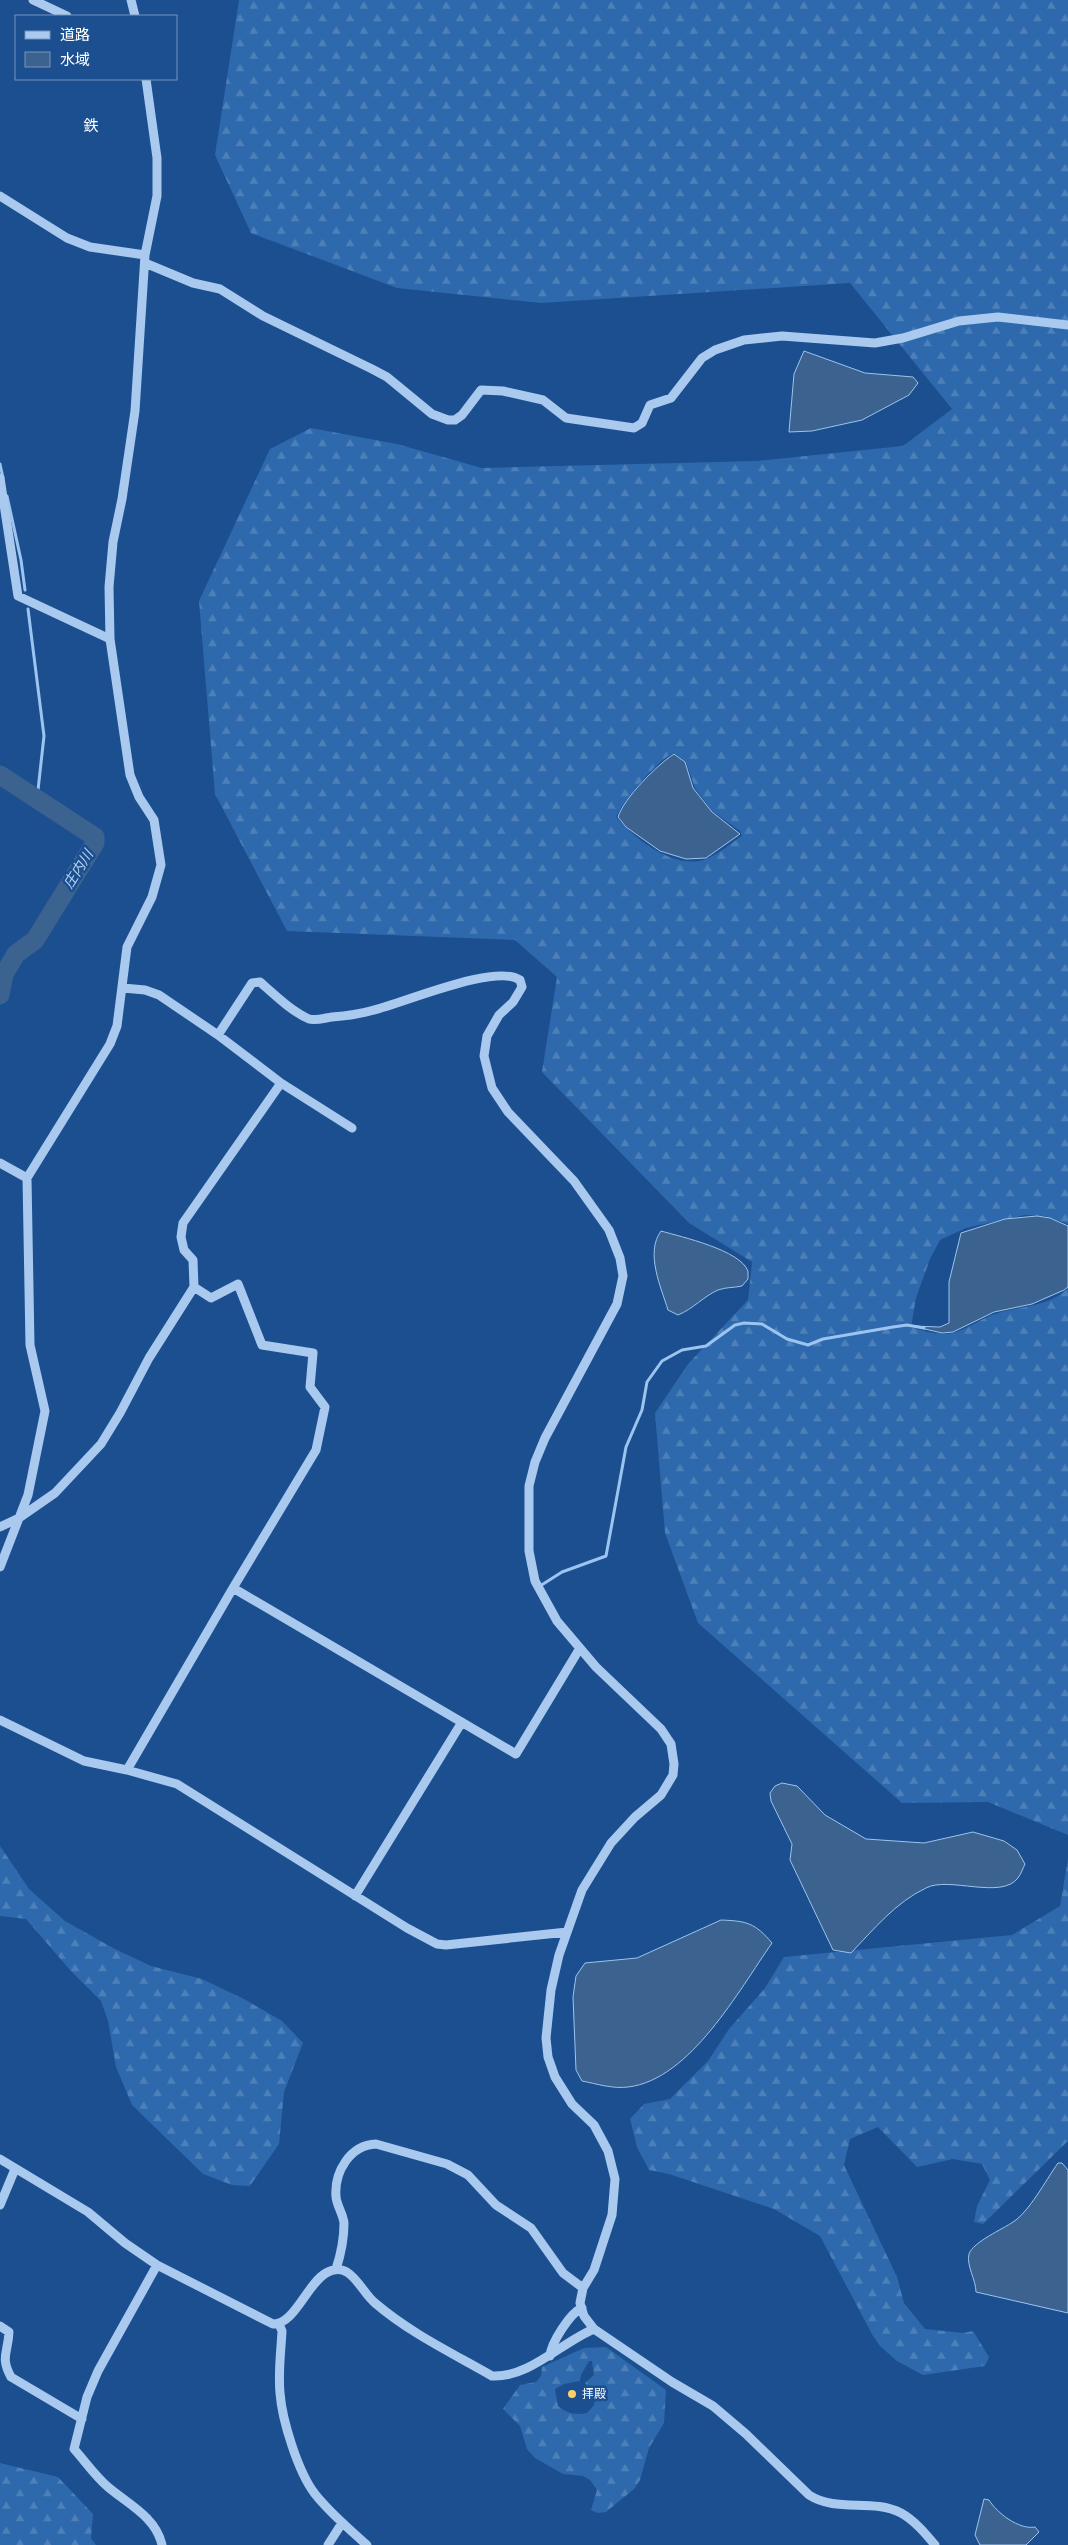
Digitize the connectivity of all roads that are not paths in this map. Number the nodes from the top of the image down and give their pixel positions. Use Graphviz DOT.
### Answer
graph roads {
  1 [pos="34,0"];
  2 [pos="131,0"];
  3 [pos="65,15"];
  4 [pos="135,15"];
  5 [pos="146,80"];
  6 [pos="0,196"];
  7 [pos="145,259"];
  8 [pos="1068,326"];
  9 [pos="0,478"];
  10 [pos="110,639"];
  11 [pos="123,988"];
  12 [pos="218,1035"];
  13 [pos="281,1083"];
  14 [pos="352,1128"];
  15 [pos="0,1163"];
  16 [pos="27,1178"];
  17 [pos="194,1287"];
  18 [pos="19,1518"];
  19 [pos="0,1527"];
  20 [pos="0,1566"];
  21 [pos="233,1588"];
  22 [pos="580,1648"];
  23 [pos="0,1720"];
  24 [pos="462,1722"];
  25 [pos="127,1770"];
  26 [pos="355,1896"];
  27 [pos="567,1932"];
  28 [pos="0,2159"];
  29 [pos="15,2170"];
  30 [pos="0,2205"];
  31 [pos="158,2265"];
  32 [pos="336,2269"];
  33 [pos="583,2288"];
  34 [pos="582,2308"];
  35 [pos="279,2324"];
  36 [pos="0,2326"];
  37 [pos="594,2329"];
  38 [pos="550,2356"];
  39 [pos="82,2419"];
  40 [pos="342,2523"];
  41 [pos="162,2545"];
  42 [pos="328,2545"];
  43 [pos="367,2545"];
  44 [pos="935,2545"];
  1 -- 3 [label="street"];
  2 -- 4 [label="street"];
  5 -- 7 [label="street"];
  6 -- 7 [label="street"];
  7 -- 8 [label="street"];
  7 -- 10 [label="street"];
  9 -- 10 [label="street"];
  10 -- 11 [label="street"];
  11 -- 12 [label="street"];
  11 -- 16 [label="street"];
  12 -- 13 [label="street"];
  12 -- 22 [label="street"];
  13 -- 14 [label="street"];
  13 -- 17 [label="street"];
  15 -- 16 [label="street"];
  16 -- 18 [label="street"];
  17 -- 18 [label="street"];
  17 -- 21 [label="street"];
  18 -- 19 [label="street"];
  18 -- 20 [label="street"];
  21 -- 24 [label="street"];
  21 -- 25 [label="street"];
  22 -- 24 [label="street"];
  22 -- 27 [label="street"];
  23 -- 25 [label="street"];
  24 -- 26 [label="street"];
  25 -- 26 [label="street"];
  26 -- 27 [label="street"];
  27 -- 33 [label="street"];
  28 -- 29 [label="street"];
  29 -- 30 [label="street"];
  29 -- 31 [label="street"];
  31 -- 35 [label="street"];
  31 -- 39 [label="street"];
  32 -- 33 [label="street"];
  32 -- 35 [label="street"];
  32 -- 38 [label="street"];
  33 -- 34 [label="street"];
  34 -- 37 [label="street"];
  34 -- 38 [label="street"];
  35 -- 40 [label="street"];
  36 -- 39 [label="street"];
  37 -- 38 [label="street"];
  37 -- 44 [label="street"];
  39 -- 41 [label="street"];
  40 -- 42 [label="street"];
  40 -- 43 [label="street"];
}
